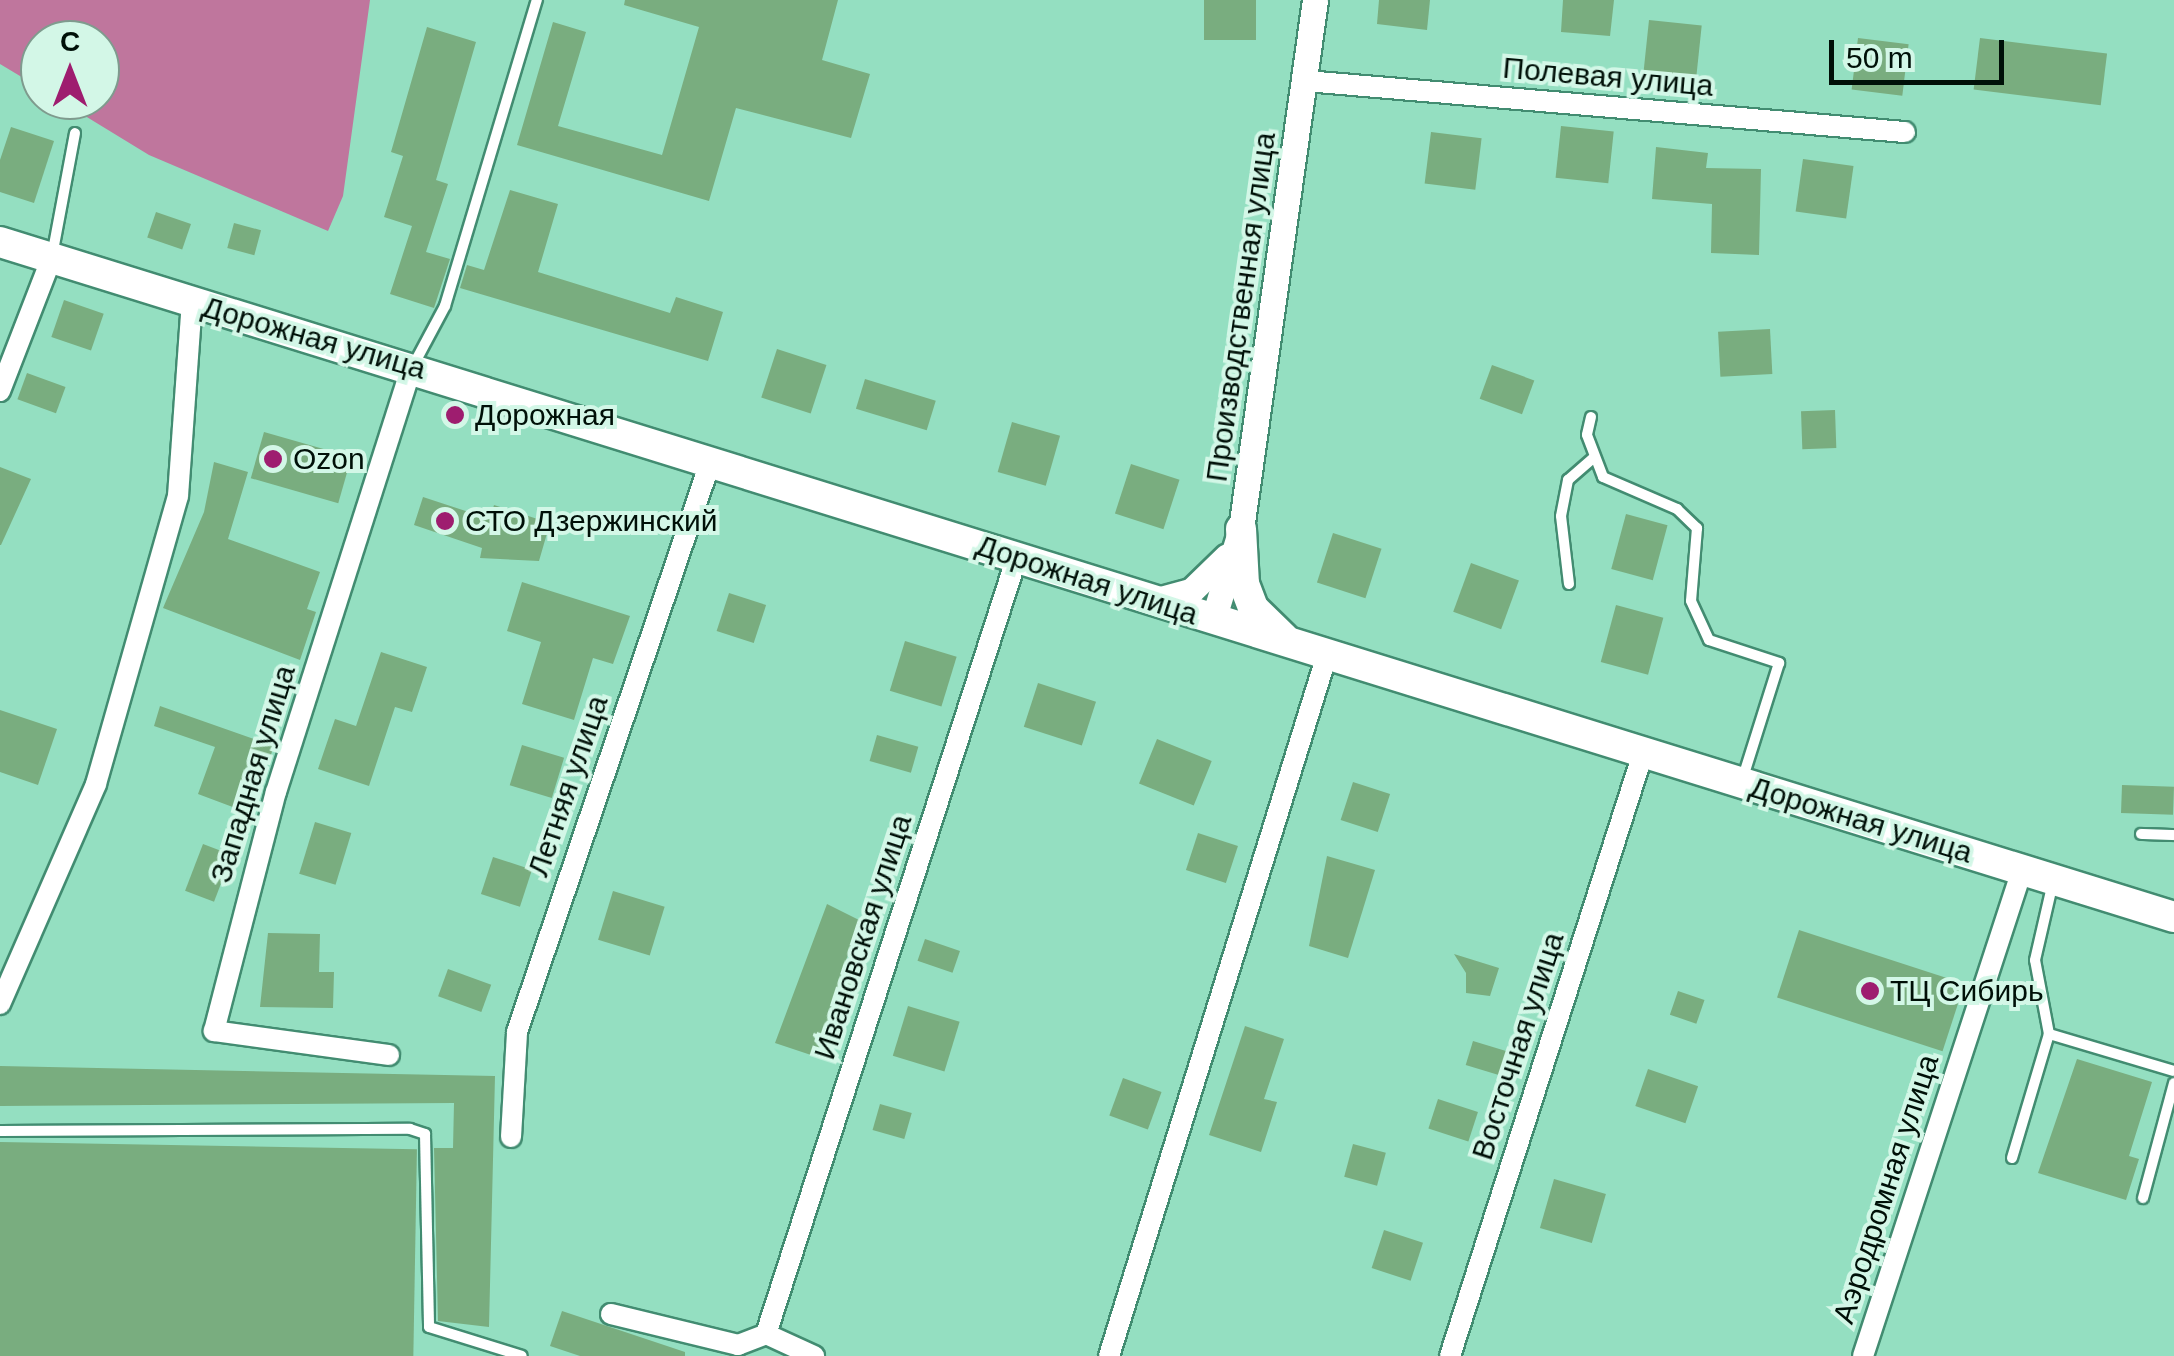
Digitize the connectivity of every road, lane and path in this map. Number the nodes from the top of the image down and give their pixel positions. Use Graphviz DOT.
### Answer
graph roads {
  1 [pos="537,0"];
  2 [pos="1315,0"];
  3 [pos="1306,81"];
  4 [pos="1905,132"];
  5 [pos="76,133"];
  6 [pos="0,242"];
  7 [pos="52,257"];
  8 [pos="192,302"];
  9 [pos="412,367"];
  10 [pos="0,390"];
  11 [pos="1591,416"];
  12 [pos="1592,459"];
  13 [pos="710,460"];
  14 [pos="1241,529"];
  15 [pos="1017,557"];
  16 [pos="1569,584"];
  17 [pos="1153,601"];
  18 [pos="1212,620"];
  19 [pos="1294,645"];
  20 [pos="1328,656"];
  21 [pos="1642,753"];
  22 [pos="1742,783"];
  23 [pos="2141,834"];
  24 [pos="2174,835"];
  25 [pos="2022,870"];
  26 [pos="2053,881"];
  27 [pos="2174,917"];
  28 [pos="0,1004"];
  29 [pos="2050,1034"];
  30 [pos="389,1055"];
  31 [pos="2174,1071"];
  32 [pos="2174,1084"];
  33 [pos="0,1131"];
  34 [pos="512,1138"];
  35 [pos="2012,1158"];
  36 [pos="2143,1198"];
  37 [pos="610,1314"];
  38 [pos="766,1334"];
  39 [pos="522,1356"];
  40 [pos="814,1356"];
  41 [pos="1109,1356"];
  42 [pos="1450,1356"];
  43 [pos="1863,1356"];
  1 -- 9 [label="lane"];
  2 -- 3 [label="street, Производственная улица"];
  3 -- 4 [label="street, Полевая улица"];
  3 -- 14 [label="street, Производственная улица"];
  5 -- 7 [label="lane"];
  6 -- 7 [label="main road, Дорожная улица"];
  7 -- 8 [label="main road, Дорожная улица"];
  7 -- 10 [label="street"];
  8 -- 9 [label="main road, Дорожная улица"];
  8 -- 28 [label="street"];
  9 -- 13 [label="main road, Дорожная улица"];
  9 -- 30 [label="street, Западная улица"];
  11 -- 12 [label="lane"];
  12 -- 16 [label="lane"];
  12 -- 22 [label="lane"];
  13 -- 15 [label="main road, Дорожная улица"];
  13 -- 34 [label="street, Летняя улица"];
  14 -- 17 [label="street"];
  14 -- 18 [label="street, Производственная улица"];
  14 -- 19 [label="main road"];
  15 -- 17 [label="main road, Дорожная улица"];
  15 -- 38 [label="street, Ивановская улица"];
  17 -- 18 [label="main road, Дорожная улица"];
  18 -- 19 [label="main road, Дорожная улица"];
  19 -- 20 [label="main road, Дорожная улица"];
  20 -- 21 [label="main road, Дорожная улица"];
  20 -- 41 [label="street"];
  21 -- 22 [label="main road, Дорожная улица"];
  21 -- 42 [label="street, Восточная улица"];
  22 -- 25 [label="main road, Дорожная улица"];
  23 -- 24 [label="lane"];
  25 -- 26 [label="main road, Дорожная улица"];
  25 -- 43 [label="street, Аэродромная улица"];
  26 -- 27 [label="main road, Дорожная улица"];
  26 -- 29 [label="lane"];
  29 -- 31 [label="lane"];
  29 -- 35 [label="lane"];
  32 -- 36 [label="lane"];
  33 -- 39 [label="lane"];
  37 -- 38 [label="street"];
  38 -- 40 [label="street"];
}
